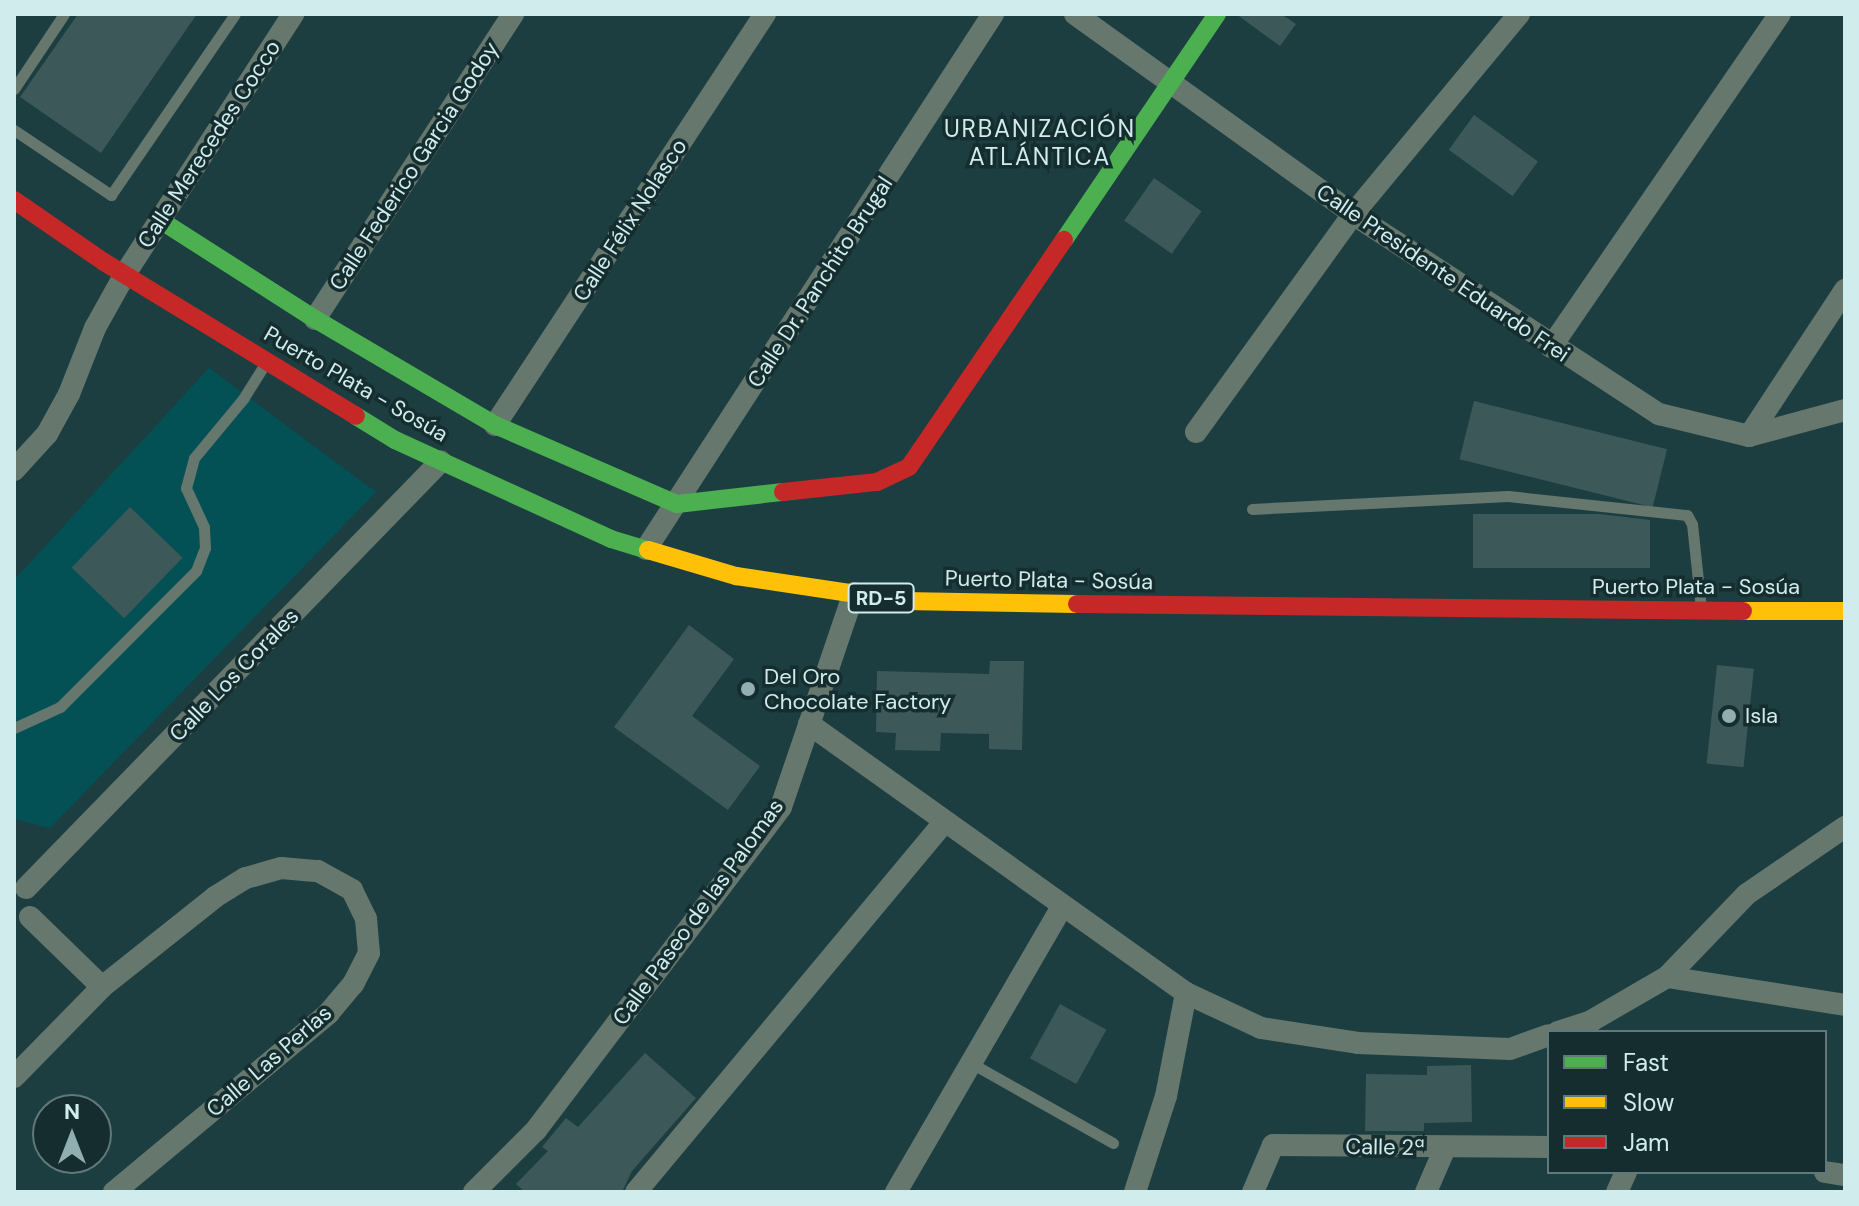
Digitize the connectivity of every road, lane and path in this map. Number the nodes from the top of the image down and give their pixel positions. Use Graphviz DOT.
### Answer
graph roads {
  1 [pos="64,14"];
  2 [pos="235,14"];
  3 [pos="293,14"];
  4 [pos="513,14"];
  5 [pos="765,14"];
  6 [pos="993,14"];
  7 [pos="1075,14"];
  8 [pos="1217,14"];
  9 [pos="1519,14"];
  10 [pos="1780,14"];
  11 [pos="1171,84"];
  12 [pos="14,89"];
  13 [pos="14,130"];
  14 [pos="14,200"];
  15 [pos="1353,214"];
  16 [pos="160,220"];
  17 [pos="125,274"];
  18 [pos="1845,290"];
  19 [pos="315,319"];
  20 [pos="1551,347"];
  21 [pos="266,361"];
  22 [pos="1845,410"];
  23 [pos="495,425"];
  24 [pos="1196,432"];
  25 [pos="1749,436"];
  26 [pos="441,461"];
  27 [pos="14,470"];
  28 [pos="677,504"];
  29 [pos="1252,509"];
  30 [pos="646,549"];
  31 [pos="854,593"];
  32 [pos="1701,611"];
  33 [pos="1845,611"];
  34 [pos="809,724"];
  35 [pos="14,728"];
  36 [pos="944,822"];
  37 [pos="1845,827"];
  38 [pos="20,887"];
  39 [pos="1062,907"];
  40 [pos="22,920"];
  41 [pos="1667,977"];
  42 [pos="102,987"];
  43 [pos="1186,993"];
  44 [pos="1845,1005"];
  45 [pos="1564,1030"];
  46 [pos="1547,1036"];
  47 [pos="971,1063"];
  48 [pos="14,1077"];
  49 [pos="1113,1143"];
  50 [pos="1547,1147"];
  51 [pos="1445,1148"];
  52 [pos="114,1192"];
  53 [pos="474,1192"];
  54 [pos="636,1192"];
  55 [pos="896,1192"];
  56 [pos="1135,1192"];
  57 [pos="1253,1192"];
  58 [pos="1426,1192"];
  1 -- 12 [label="lane"];
  2 -- 13 [label="lane"];
  3 -- 16 [label="street, Calle Merecedes Cocco"];
  4 -- 19 [label="street, Calle Federico Garcia Godoy"];
  5 -- 23 [label="street, Calle Félix Nolasco"];
  6 -- 28 [label="street, Calle Dr. Panchito Brugal"];
  7 -- 11 [label="street, Calle Presidente Eduardo Frei"];
  8 -- 11 [label="main road"];
  9 -- 15 [label="street"];
  10 -- 20 [label="street"];
  11 -- 15 [label="street, Calle Presidente Eduardo Frei"];
  11 -- 28 [label="main road"];
  14 -- 17 [label="main road, Puerto Plata - Sosúa / RD-5"];
  15 -- 20 [label="street, Calle Presidente Eduardo Frei"];
  15 -- 24 [label="street"];
  16 -- 17 [label="street, Calle Merecedes Cocco"];
  16 -- 19 [label="main road"];
  17 -- 21 [label="main road, Puerto Plata - Sosúa / RD-5"];
  17 -- 27 [label="street, Calle Merecedes Cocco"];
  18 -- 25 [label="street"];
  19 -- 23 [label="main road"];
  20 -- 25 [label="street, Calle Presidente Eduardo Frei"];
  21 -- 26 [label="main road, Puerto Plata - Sosúa / RD-5"];
  21 -- 35 [label="lane"];
  22 -- 25 [label="street, Calle Presidente Eduardo Frei"];
  23 -- 28 [label="main road"];
  26 -- 30 [label="main road, Puerto Plata - Sosúa / RD-5"];
  26 -- 38 [label="street, Calle Los Corales"];
  28 -- 30 [label="street, Calle Dr. Panchito Brugal"];
  29 -- 32 [label="lane"];
  30 -- 31 [label="main road, Puerto Plata - Sosúa / RD-5"];
  31 -- 32 [label="main road, Puerto Plata - Sosúa / RD-5"];
  31 -- 34 [label="street, Calle Paseo de las Palomas"];
  32 -- 33 [label="main road, Puerto Plata - Sosúa / RD-5"];
  34 -- 36 [label="street"];
  34 -- 53 [label="street, Calle Paseo de las Palomas"];
  36 -- 39 [label="street"];
  36 -- 54 [label="street"];
  37 -- 41 [label="street"];
  38 -- 40 [label="street"];
  39 -- 43 [label="street"];
  39 -- 47 [label="street"];
  40 -- 42 [label="street"];
  41 -- 44 [label="street"];
  41 -- 45 [label="street"];
  42 -- 48 [label="street, Calle Las Perlas"];
  42 -- 52 [label="street, Calle Las Perlas"];
  43 -- 46 [label="street"];
  43 -- 56 [label="street"];
  47 -- 49 [label="lane"];
  47 -- 55 [label="street"];
  50 -- 51 [label="street, Calle 2ª"];
  51 -- 57 [label="street, Calle 2ª"];
  51 -- 58 [label="street"];
}
